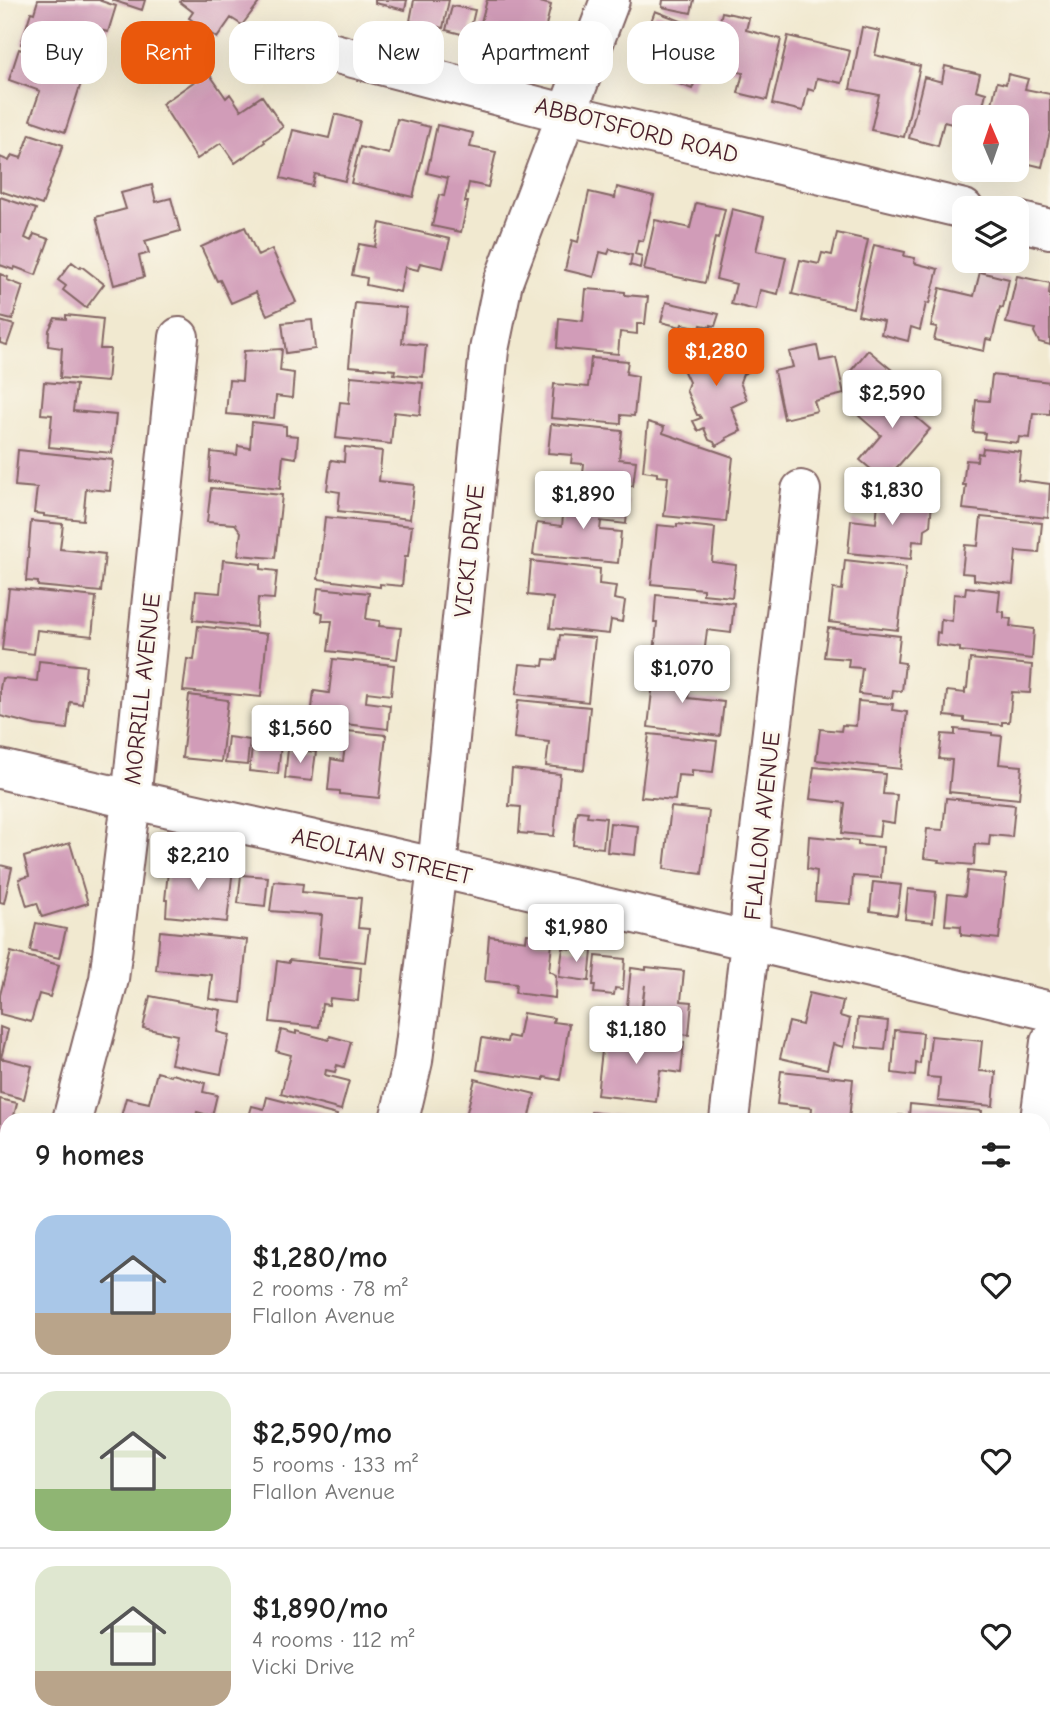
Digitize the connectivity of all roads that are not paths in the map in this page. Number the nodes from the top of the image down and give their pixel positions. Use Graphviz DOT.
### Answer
graph roads {
  1 [pos="610,0"];
  2 [pos="339,54"];
  3 [pos="568,114"];
  4 [pos="952,206"];
  5 [pos="1029,225"];
  6 [pos="1050,229"];
  7 [pos="179,337"];
  8 [pos="801,490"];
  9 [pos="0,769"];
  10 [pos="131,800"];
  11 [pos="437,868"];
  12 [pos="750,942"];
  13 [pos="1050,1011"];
  14 [pos="1050,1042"];
  15 [pos="74,1113"];
  16 [pos="401,1113"];
  17 [pos="730,1113"];
  18 [pos="1041,1113"];
  1 -- 3 [label="street, VICKI DRIVE"];
  2 -- 3 [label="street, ABBOTSFORD ROAD"];
  3 -- 4 [label="street, ABBOTSFORD ROAD"];
  3 -- 11 [label="street, VICKI DRIVE"];
  5 -- 6 [label="street"];
  7 -- 10 [label="street, MORRILL AVENUE"];
  8 -- 12 [label="street, FLALLON AVENUE"];
  9 -- 10 [label="street, AEOLIAN STREET"];
  10 -- 11 [label="street, AEOLIAN STREET"];
  10 -- 15 [label="street, MORRILL AVENUE"];
  11 -- 12 [label="street, AEOLIAN STREET"];
  11 -- 16 [label="street, VICKI DRIVE"];
  12 -- 13 [label="street, AEOLIAN STREET"];
  12 -- 17 [label="street, FLALLON AVENUE"];
  14 -- 18 [label="street"];
}
